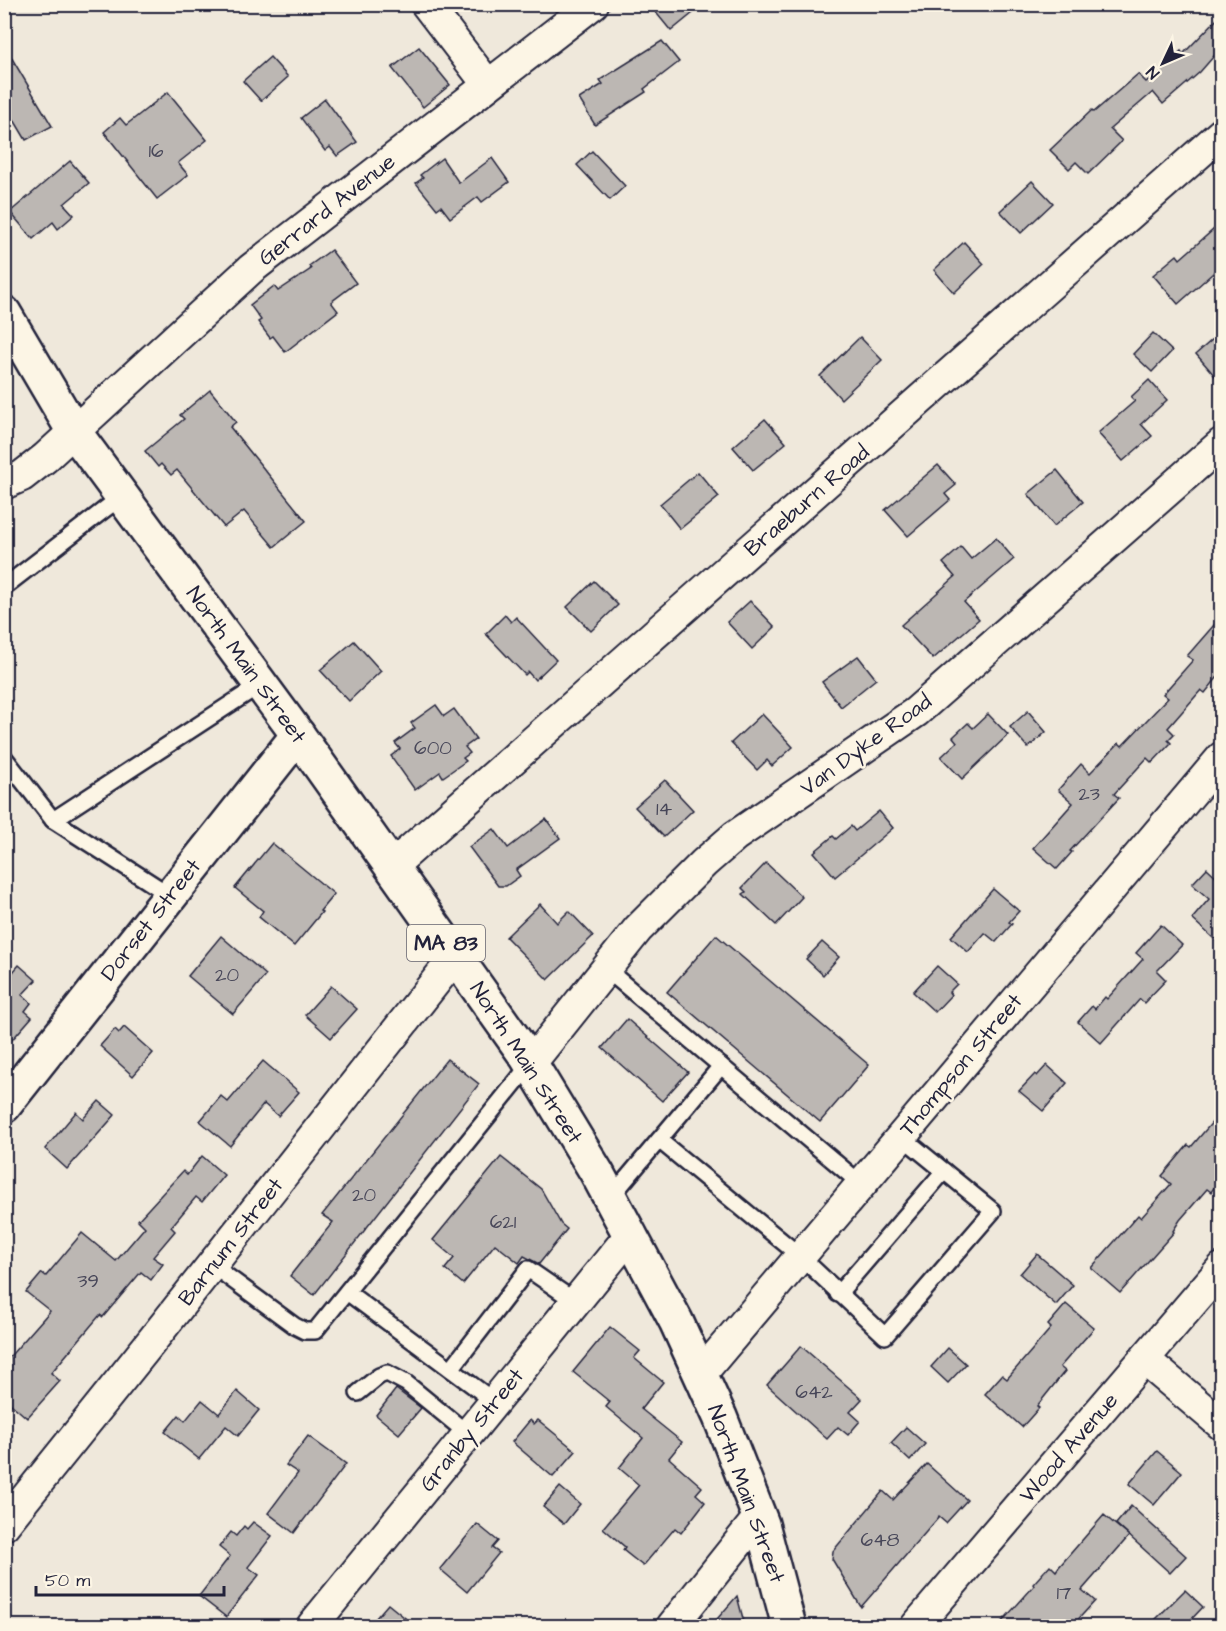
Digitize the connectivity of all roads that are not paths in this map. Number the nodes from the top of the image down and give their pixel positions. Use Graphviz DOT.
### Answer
graph roads {
  1 [pos="426,4"];
  2 [pos="593,4"];
  3 [pos="488,85"];
  4 [pos="1221,134"];
  5 [pos="4,313"];
  6 [pos="73,430"];
  7 [pos="1221,443"];
  8 [pos="4,484"];
  9 [pos="122,496"];
  10 [pos="4,587"];
  11 [pos="261,684"];
  12 [pos="297,735"];
  13 [pos="4,757"];
  14 [pos="1221,757"];
  15 [pos="53,820"];
  16 [pos="391,867"];
  17 [pos="171,896"];
  18 [pos="455,957"];
  19 [pos="606,969"];
  20 [pos="531,1063"];
  21 [pos="721,1066"];
  22 [pos="4,1106"];
  23 [pos="901,1136"];
  24 [pos="659,1140"];
  25 [pos="944,1171"];
  26 [pos="861,1184"];
  27 [pos="610,1197"];
  28 [pos="631,1234"];
  29 [pos="800,1256"];
  30 [pos="212,1265"];
  31 [pos="1221,1268"];
  32 [pos="347,1292"];
  33 [pos="838,1294"];
  34 [pos="576,1302"];
  35 [pos="1144,1360"];
  36 [pos="451,1369"];
  37 [pos="701,1374"];
  38 [pos="358,1393"];
  39 [pos="495,1402"];
  40 [pos="1221,1425"];
  41 [pos="468,1434"];
  42 [pos="759,1517"];
  43 [pos="4,1525"];
  44 [pos="312,1626"];
  45 [pos="672,1626"];
  46 [pos="789,1626"];
  47 [pos="916,1626"];
  1 -- 3 [label="street"];
  2 -- 3 [label="street, Gerrard Avenue"];
  3 -- 6 [label="street, Gerrard Avenue"];
  4 -- 16 [label="street, Braeburn Road"];
  5 -- 6 [label="main road, North Main Street / MA 83"];
  6 -- 8 [label="street, Gerrard Avenue"];
  6 -- 9 [label="main road, North Main Street / MA 83"];
  7 -- 19 [label="street, Van Dyke Road"];
  9 -- 10 [label="lane"];
  9 -- 11 [label="main road, North Main Street / MA 83"];
  11 -- 12 [label="main road, North Main Street / MA 83"];
  11 -- 15 [label="lane"];
  12 -- 16 [label="main road, North Main Street / MA 83"];
  12 -- 17 [label="main road, Dorset Street"];
  13 -- 15 [label="lane"];
  14 -- 23 [label="street, Thompson Street"];
  15 -- 17 [label="lane"];
  16 -- 18 [label="main road, North Main Street / MA 83"];
  17 -- 22 [label="main road, Dorset Street"];
  18 -- 20 [label="main road, North Main Street / MA 83"];
  18 -- 30 [label="street, Barnum Street"];
  19 -- 20 [label="street, Van Dyke Road"];
  19 -- 21 [label="lane"];
  20 -- 27 [label="main road, North Main Street / MA 83"];
  20 -- 32 [label="lane"];
  21 -- 24 [label="lane"];
  21 -- 26 [label="lane"];
  23 -- 25 [label="lane"];
  23 -- 26 [label="street, Thompson Street"];
  24 -- 27 [label="lane"];
  24 -- 29 [label="lane"];
  25 -- 33 [label="lane"];
  25 -- 33 [label="lane"];
  26 -- 29 [label="street, Thompson Street"];
  27 -- 28 [label="main road, North Main Street / MA 83"];
  28 -- 34 [label="street, Granby Street"];
  28 -- 37 [label="main road, North Main Street / MA 83"];
  29 -- 33 [label="lane"];
  29 -- 37 [label="street, Thompson Street"];
  30 -- 32 [label="lane"];
  30 -- 43 [label="street, Barnum Street"];
  31 -- 35 [label="street, Wood Avenue"];
  32 -- 36 [label="lane"];
  34 -- 36 [label="lane"];
  34 -- 39 [label="street, Granby Street"];
  35 -- 40 [label="street"];
  35 -- 47 [label="street, Wood Avenue"];
  36 -- 39 [label="lane"];
  37 -- 42 [label="main road, North Main Street / MA 83"];
  38 -- 41 [label="lane"];
  39 -- 41 [label="street, Granby Street"];
  41 -- 44 [label="street, Granby Street"];
  42 -- 45 [label="street"];
  42 -- 46 [label="main road, North Main Street / MA 83"];
}
